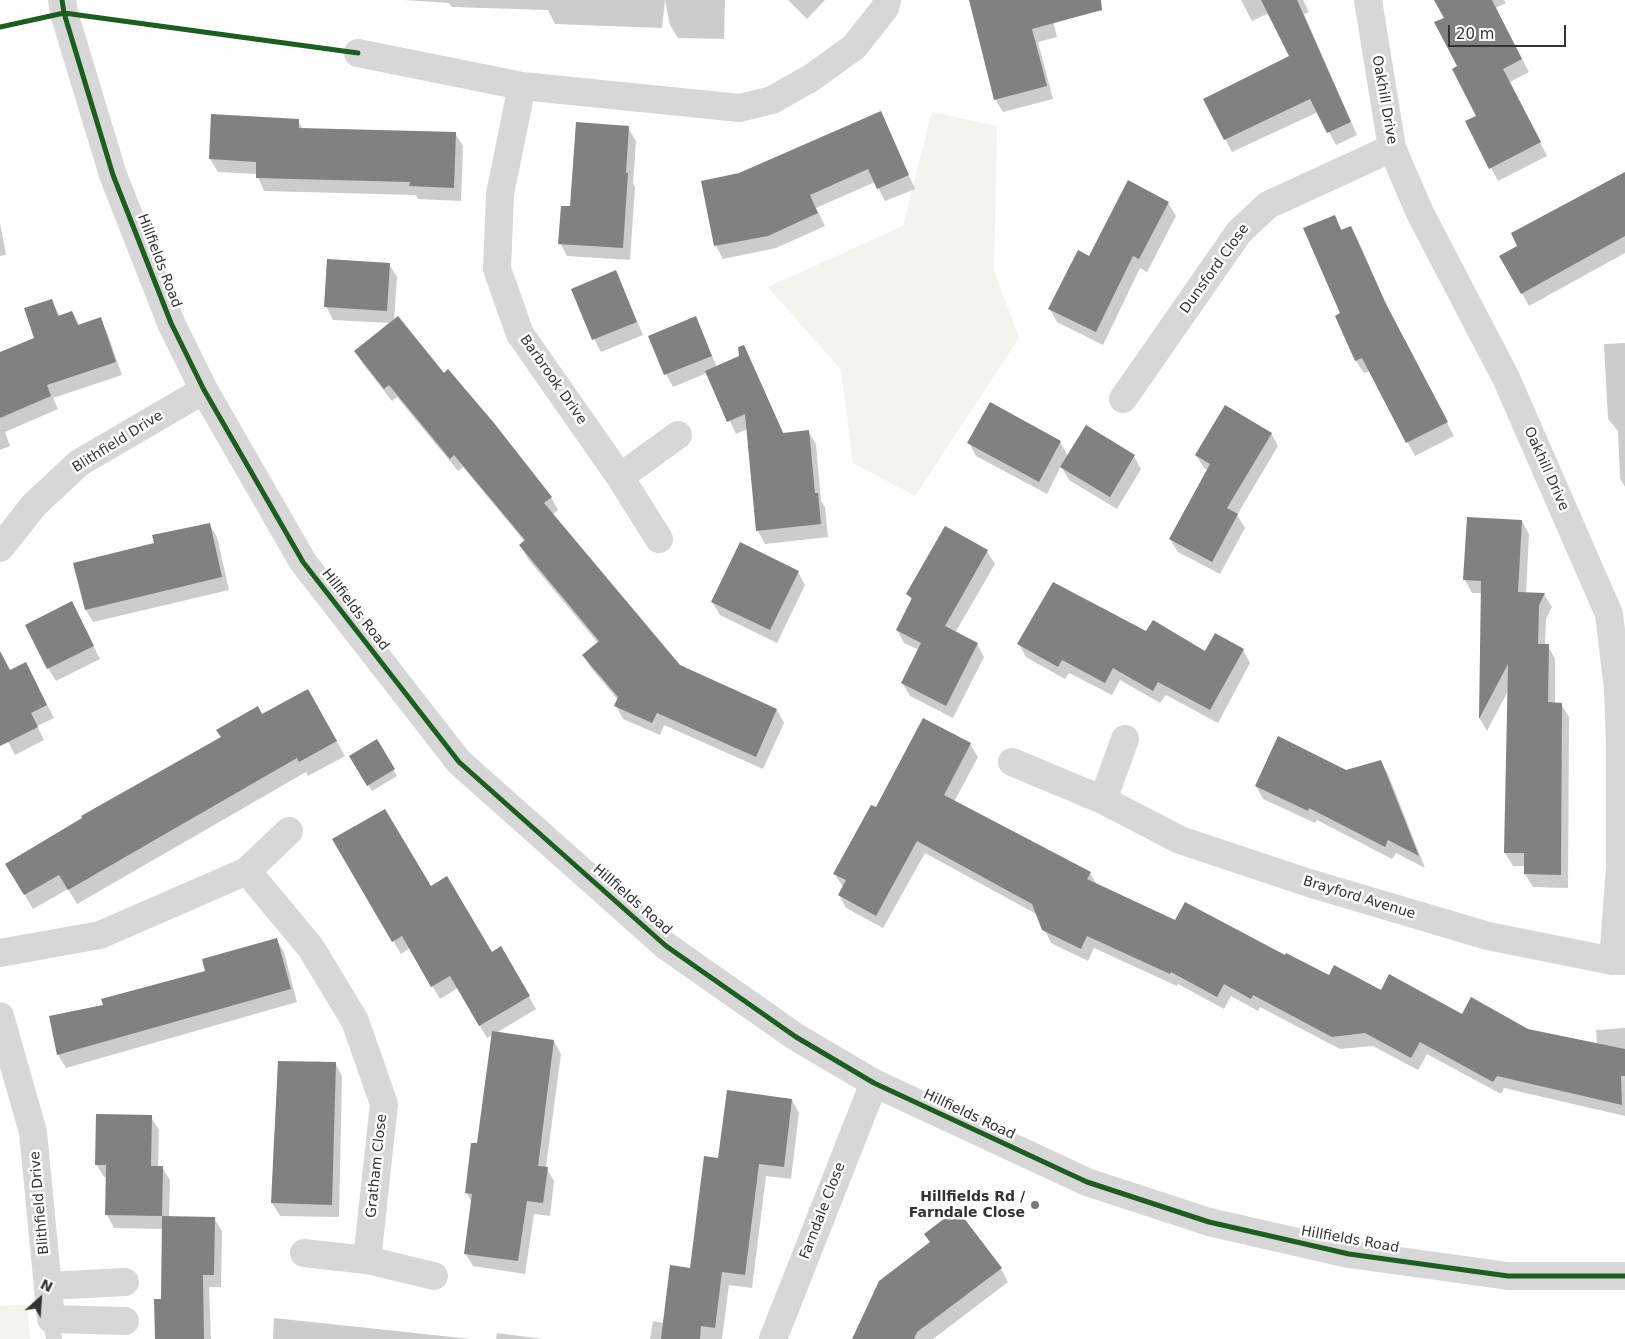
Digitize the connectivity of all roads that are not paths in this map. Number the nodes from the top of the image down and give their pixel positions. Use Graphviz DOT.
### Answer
graph roads {
  1 [pos="62,0"];
  2 [pos="887,0"];
  3 [pos="1368,0"];
  4 [pos="358,53"];
  5 [pos="522,86"];
  6 [pos="1392,148"];
  7 [pos="204,390"];
  8 [pos="1123,399"];
  9 [pos="678,435"];
  10 [pos="620,477"];
  11 [pos="659,539"];
  12 [pos="0,548"];
  13 [pos="1125,739"];
  14 [pos="1012,762"];
  15 [pos="1103,800"];
  16 [pos="289,831"];
  17 [pos="247,871"];
  18 [pos="0,952"];
  19 [pos="1619,961"];
  20 [pos="0,1016"];
  21 [pos="874,1083"];
  22 [pos="304,1253"];
  23 [pos="367,1260"];
  24 [pos="434,1276"];
  25 [pos="1625,1276"];
  26 [pos="125,1282"];
  27 [pos="48,1286"];
  28 [pos="125,1321"];
  29 [pos="52,1329"];
  30 [pos="773,1339"];
  1 -- 7 [label="street, Hillfields Road"];
  2 -- 5 [label="street"];
  3 -- 6 [label="street, Oakhill Drive"];
  4 -- 5 [label="street"];
  5 -- 10 [label="street, Barbrook Drive"];
  6 -- 8 [label="street, Dunsford Close"];
  6 -- 19 [label="street, Oakhill Drive"];
  7 -- 12 [label="street, Blithfield Drive"];
  7 -- 21 [label="street, Hillfields Road"];
  9 -- 10 [label="street"];
  10 -- 11 [label="street, Barbrook Drive"];
  13 -- 15 [label="street"];
  14 -- 15 [label="street, Brayford Avenue"];
  15 -- 19 [label="street, Brayford Avenue"];
  16 -- 17 [label="street"];
  17 -- 18 [label="street"];
  17 -- 23 [label="street, Gratham Close"];
  20 -- 27 [label="street, Blithfield Drive"];
  21 -- 25 [label="street, Hillfields Road"];
  21 -- 30 [label="street, Farndale Close"];
  22 -- 23 [label="street"];
  23 -- 24 [label="street"];
  26 -- 27 [label="street"];
  27 -- 29 [label="street, Blithfield Drive"];
  28 -- 29 [label="street, Blithfield Drive"];
}
